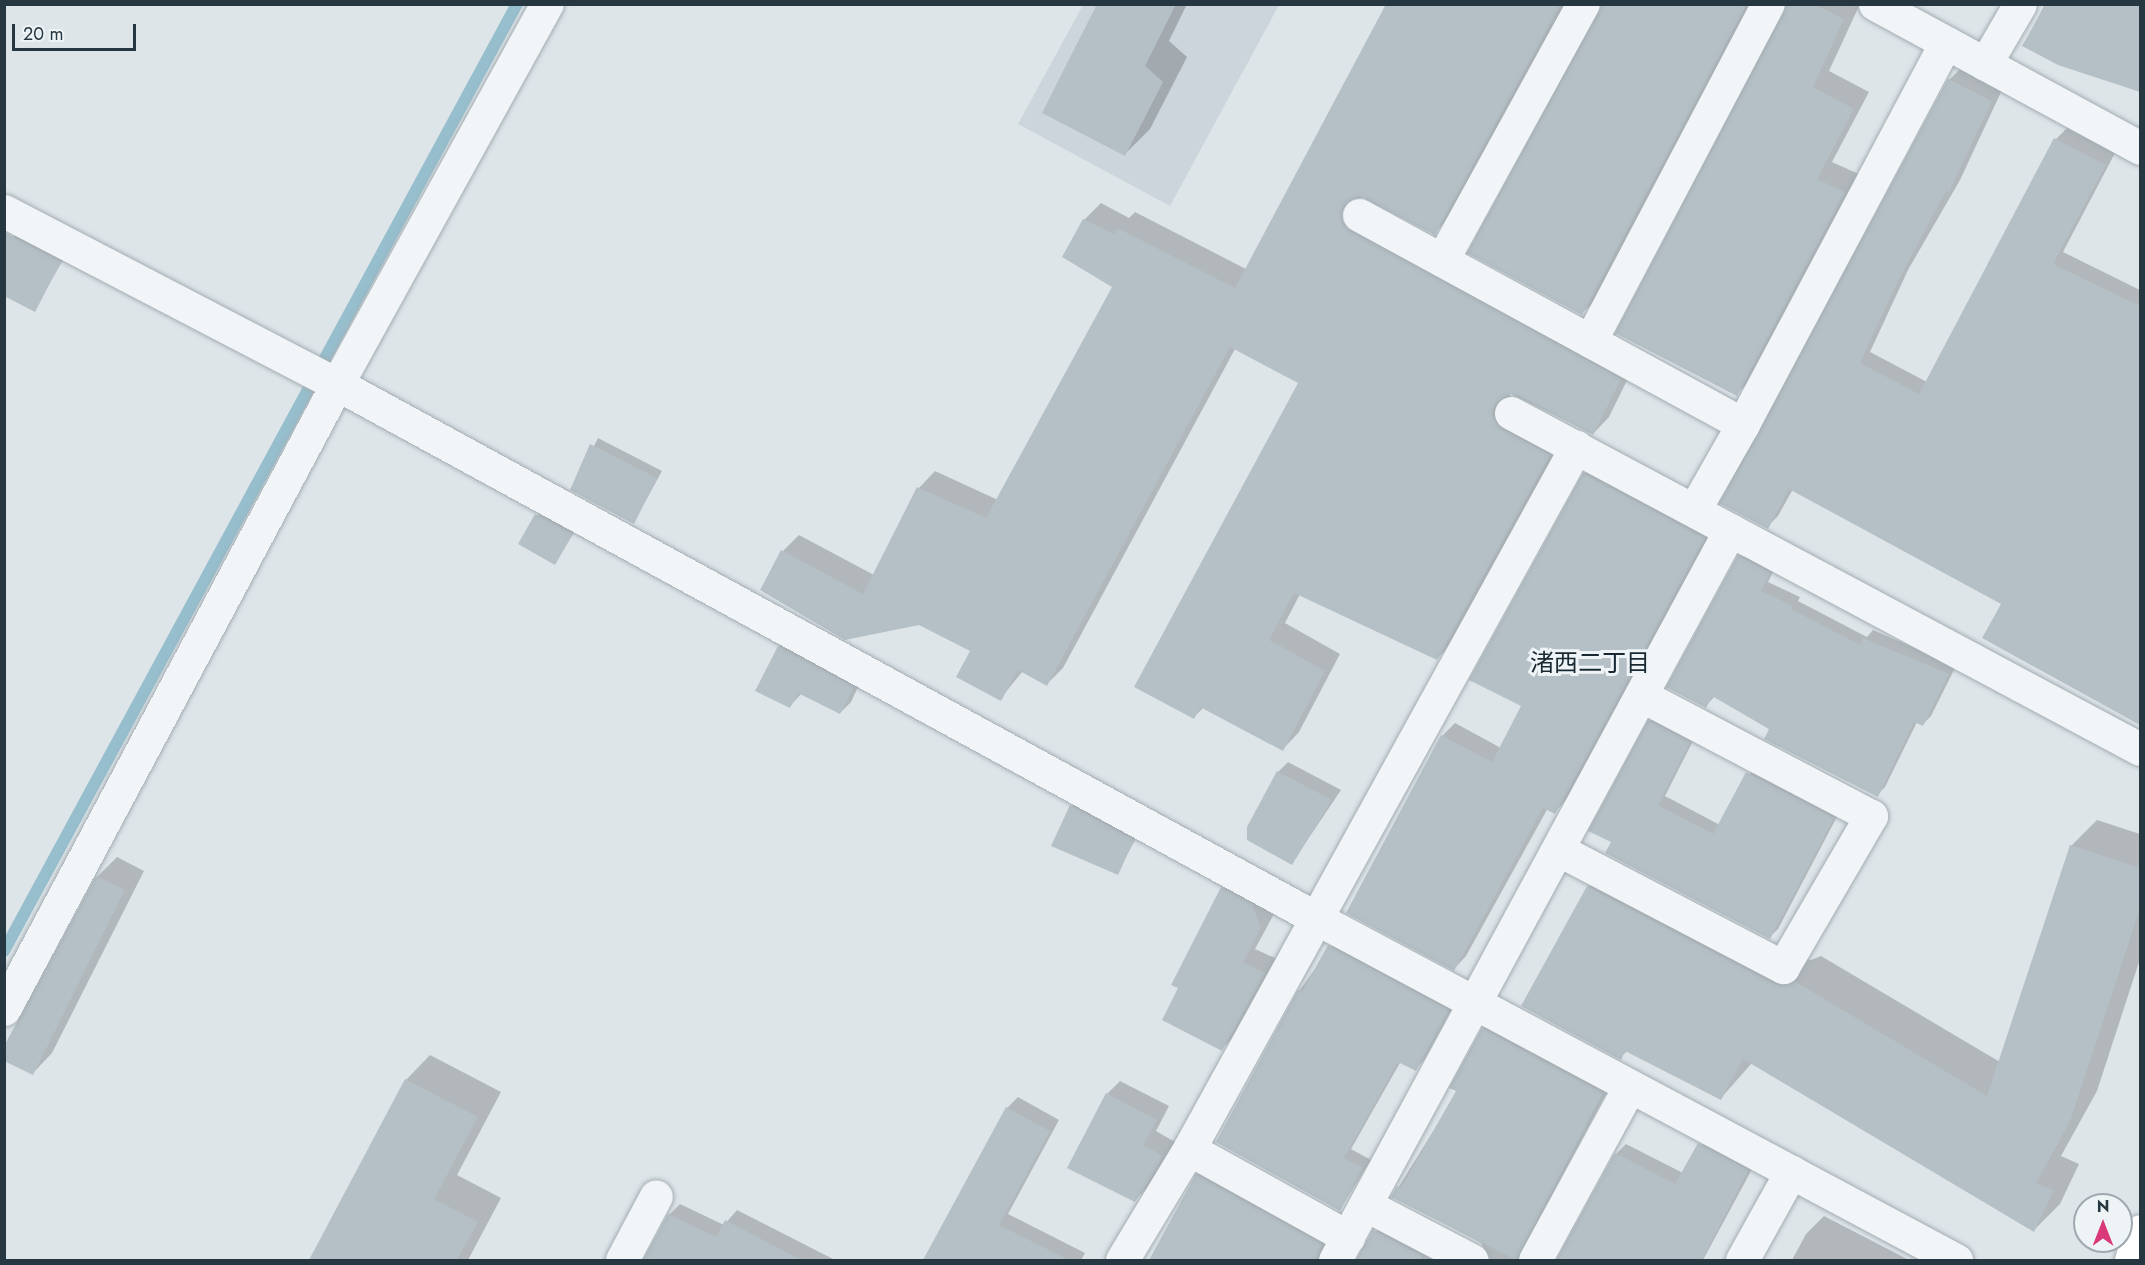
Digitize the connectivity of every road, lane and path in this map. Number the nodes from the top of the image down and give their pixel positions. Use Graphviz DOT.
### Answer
graph roads {
  1 [pos="547,4"];
  2 [pos="1583,4"];
  3 [pos="1768,4"];
  4 [pos="1875,4"];
  5 [pos="2020,4"];
  6 [pos="1946,43"];
  7 [pos="1985,64"];
  8 [pos="2140,148"];
  9 [pos="4,211"];
  10 [pos="1359,215"];
  11 [pos="1442,260"];
  12 [pos="1590,341"];
  13 [pos="337,384"];
  14 [pos="1511,413"];
  15 [pos="1743,424"];
  16 [pos="1576,447"];
  17 [pos="1694,510"];
  18 [pos="1730,530"];
  19 [pos="1641,695"];
  20 [pos="2140,749"];
  21 [pos="1558,850"];
  22 [pos="1316,918"];
  23 [pos="1476,1004"];
  24 [pos="4,1009"];
  25 [pos="1630,1086"];
  26 [pos="1188,1149"];
  27 [pos="1791,1172"];
  28 [pos="656,1196"];
  29 [pos="1365,1205"];
  30 [pos="2140,1231"];
  31 [pos="1342,1249"];
  32 [pos="622,1260"];
  33 [pos="1122,1260"];
  34 [pos="1472,1260"];
  35 [pos="1535,1260"];
  36 [pos="1742,1260"];
  37 [pos="1956,1260"];
  38 [pos="2131,1260"];
  1 -- 13 [label="street"];
  2 -- 11 [label="street"];
  3 -- 12 [label="street"];
  4 -- 6 [label="street"];
  5 -- 7 [label="street"];
  6 -- 7 [label="street"];
  6 -- 15 [label="street"];
  7 -- 8 [label="street"];
  9 -- 13 [label="street"];
  10 -- 11 [label="street"];
  11 -- 12 [label="street"];
  12 -- 15 [label="street"];
  13 -- 22 [label="street"];
  13 -- 24 [label="street"];
  14 -- 16 [label="street"];
  15 -- 17 [label="street"];
  16 -- 17 [label="street"];
  16 -- 22 [label="street"];
  17 -- 18 [label="street"];
  18 -- 19 [label="street"];
  18 -- 20 [label="street"];
  19 -- 21 [label="street"];
  19 -- 21 [label="street"];
  21 -- 23 [label="street"];
  22 -- 23 [label="street"];
  22 -- 26 [label="street"];
  23 -- 25 [label="street"];
  23 -- 29 [label="street"];
  25 -- 27 [label="street"];
  25 -- 35 [label="street"];
  26 -- 31 [label="street"];
  26 -- 33 [label="street"];
  27 -- 36 [label="street"];
  27 -- 37 [label="street"];
  28 -- 32 [label="street"];
  29 -- 31 [label="street"];
  29 -- 34 [label="street"];
  30 -- 38 [label="main road"];
}
